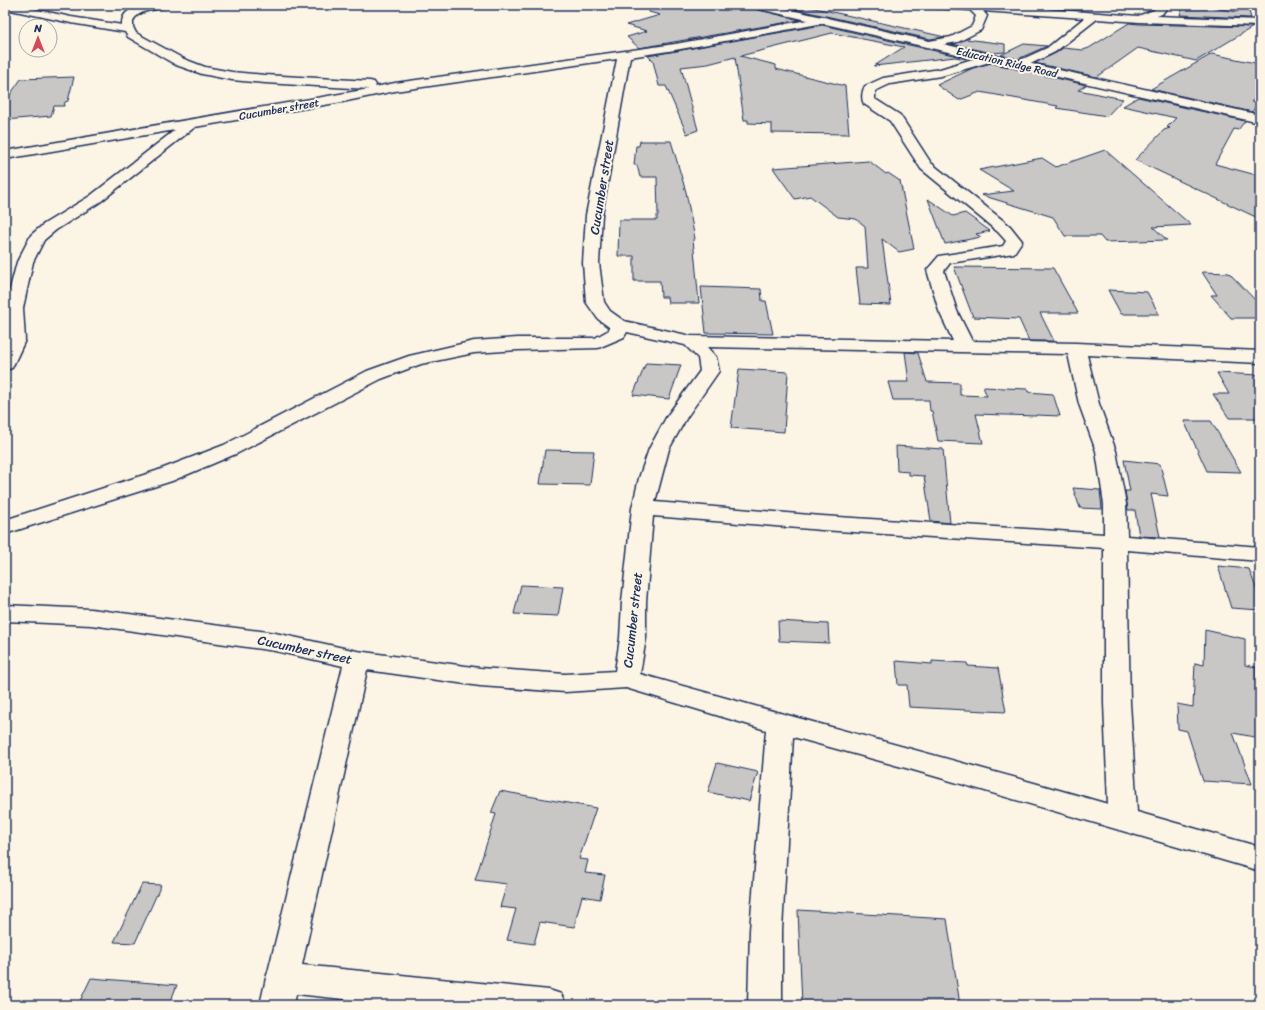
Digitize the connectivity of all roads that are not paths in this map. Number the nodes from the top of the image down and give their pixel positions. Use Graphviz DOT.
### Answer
graph roads {
  1 [pos="6,5"];
  2 [pos="161,5"];
  3 [pos="755,5"];
  4 [pos="935,5"];
  5 [pos="1160,5"];
  6 [pos="973,6"];
  7 [pos="816,7"];
  8 [pos="799,14"];
  9 [pos="1095,15"];
  10 [pos="1139,19"];
  11 [pos="824,20"];
  12 [pos="1260,23"];
  13 [pos="128,29"];
  14 [pos="928,44"];
  15 [pos="624,54"];
  16 [pos="989,58"];
  17 [pos="1020,65"];
  18 [pos="395,87"];
  19 [pos="1260,119"];
  20 [pos="192,124"];
  21 [pos="49,148"];
  22 [pos="5,155"];
  23 [pos="5,167"];
  24 [pos="618,325"];
  25 [pos="691,341"];
  26 [pos="965,346"];
  27 [pos="1076,350"];
  28 [pos="1260,356"];
  29 [pos="5,364"];
  30 [pos="643,508"];
  31 [pos="5,527"];
  32 [pos="1115,542"];
  33 [pos="1260,554"];
  34 [pos="5,613"];
  35 [pos="357,660"];
  36 [pos="626,679"];
  37 [pos="780,724"];
  38 [pos="1123,820"];
  39 [pos="1260,859"];
  40 [pos="279,992"];
  41 [pos="550,1005"];
  42 [pos="765,1005"];
  1 -- 13 [label="street"];
  2 -- 13 [label="street"];
  3 -- 8 [label="street, Education Ridge Road"];
  4 -- 6 [label="street"];
  5 -- 10 [label="street"];
  6 -- 9 [label="street"];
  6 -- 14 [label="street"];
  7 -- 8 [label="street"];
  8 -- 11 [label="street, Education Ridge Road"];
  9 -- 10 [label="street"];
  9 -- 17 [label="street"];
  10 -- 12 [label="street"];
  11 -- 14 [label="street, Education Ridge Road"];
  11 -- 15 [label="street, Cucumber street"];
  13 -- 18 [label="street"];
  14 -- 16 [label="street, Education Ridge Road"];
  15 -- 18 [label="street, Cucumber street"];
  15 -- 24 [label="street, Cucumber street"];
  16 -- 17 [label="street, Education Ridge Road"];
  16 -- 26 [label="street"];
  17 -- 19 [label="street, Education Ridge Road"];
  18 -- 20 [label="street, Cucumber street"];
  20 -- 21 [label="street, Cucumber street"];
  20 -- 29 [label="street"];
  21 -- 22 [label="street, Cucumber street"];
  21 -- 23 [label="street"];
  24 -- 25 [label="street, Cucumber street"];
  24 -- 31 [label="street"];
  25 -- 26 [label="street"];
  25 -- 30 [label="street, Cucumber street"];
  26 -- 27 [label="street"];
  27 -- 28 [label="street"];
  27 -- 32 [label="street"];
  30 -- 32 [label="street"];
  30 -- 36 [label="street, Cucumber street"];
  32 -- 33 [label="street"];
  32 -- 38 [label="street"];
  34 -- 35 [label="street, Cucumber street"];
  35 -- 36 [label="street, Cucumber street"];
  35 -- 40 [label="street"];
  36 -- 37 [label="street"];
  37 -- 38 [label="street"];
  37 -- 42 [label="street"];
  38 -- 39 [label="street"];
  40 -- 41 [label="street"];
}
